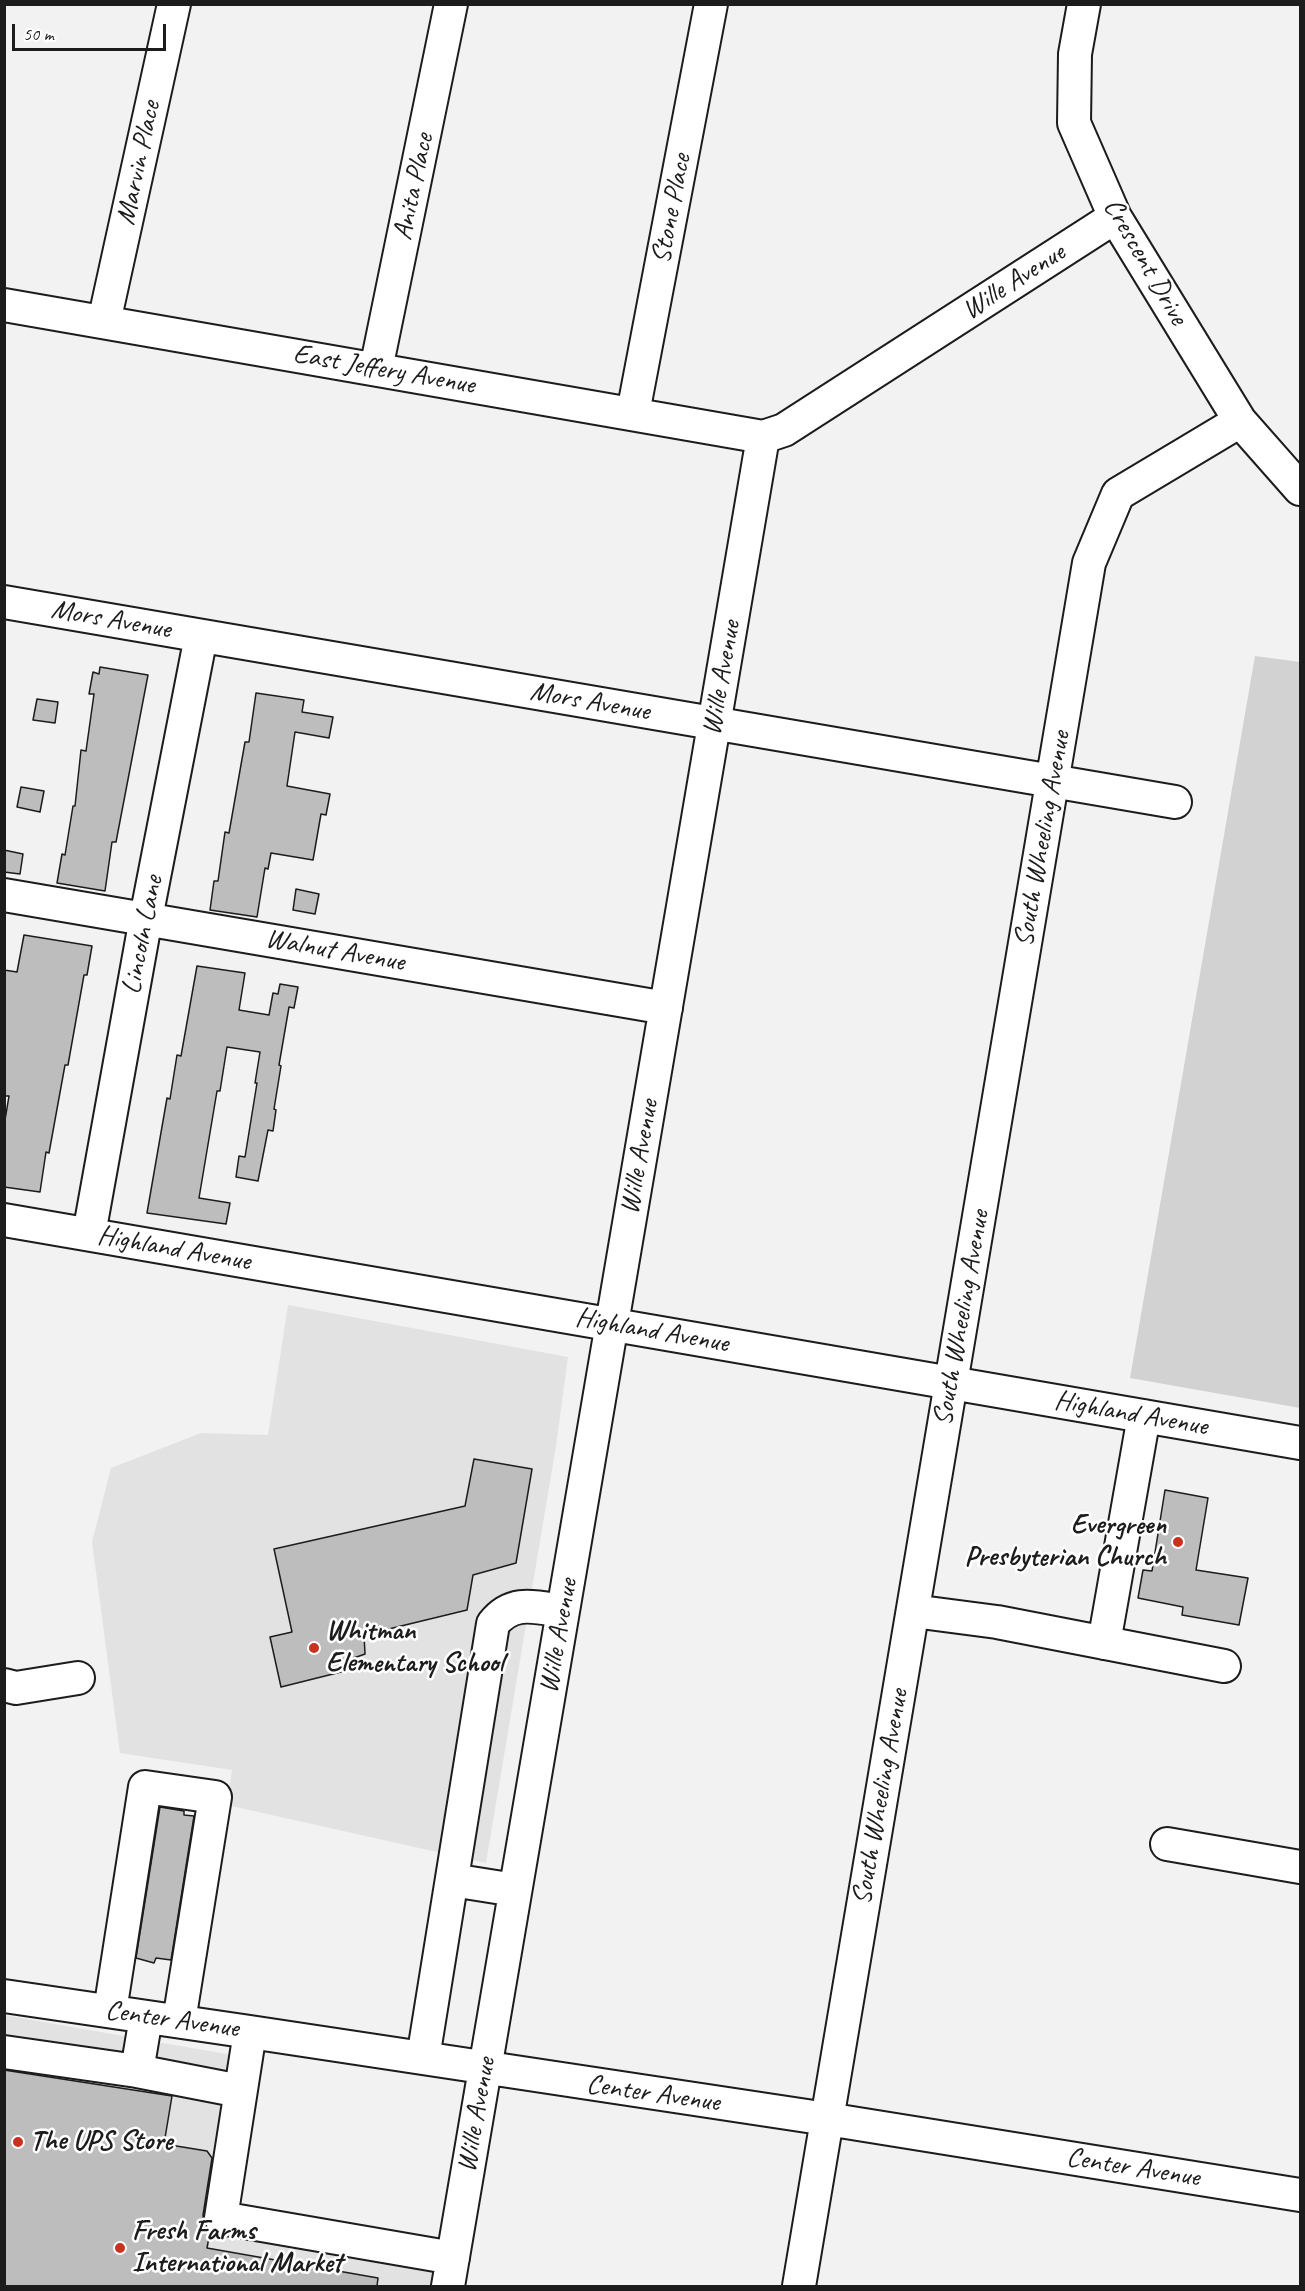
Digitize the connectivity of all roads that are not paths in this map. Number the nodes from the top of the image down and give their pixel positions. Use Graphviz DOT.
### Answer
graph roads {
  1 [pos="174,4"];
  2 [pos="451,4"];
  3 [pos="711,4"];
  4 [pos="1084,4"];
  5 [pos="1115,217"];
  6 [pos="4,305"];
  7 [pos="104,322"];
  8 [pos="376,369"];
  9 [pos="633,413"];
  10 [pos="1240,421"];
  11 [pos="763,436"];
  12 [pos="1300,489"];
  13 [pos="4,602"];
  14 [pos="201,636"];
  15 [pos="714,724"];
  16 [pos="1052,781"];
  17 [pos="1175,802"];
  18 [pos="4,895"];
  19 [pos="146,918"];
  20 [pos="666,1008"];
  21 [pos="4,1220"];
  22 [pos="89,1234"];
  23 [pos="612,1324"];
  24 [pos="951,1383"];
  25 [pos="1144,1416"];
  26 [pos="1300,1443"];
  27 [pos="563,1611"];
  28 [pos="913,1611"];
  29 [pos="1104,1643"];
  30 [pos="1224,1666"];
  31 [pos="78,1678"];
  32 [pos="4,1685"];
  33 [pos="1167,1844"];
  34 [pos="1300,1867"];
  35 [pos="452,1880"];
  36 [pos="515,1890"];
  37 [pos="4,1996"];
  38 [pos="110,2011"];
  39 [pos="146,2017"];
  40 [pos="179,2021"];
  41 [pos="250,2031"];
  42 [pos="4,2052"];
  43 [pos="423,2058"];
  44 [pos="485,2069"];
  45 [pos="138,2071"];
  46 [pos="240,2091"];
  47 [pos="827,2120"];
  48 [pos="1300,2195"];
  49 [pos="450,2272"];
  50 [pos="799,2286"];
  1 -- 7 [label="street, Marvin Place"];
  2 -- 8 [label="street, Anita Place"];
  3 -- 9 [label="street, Stone Place"];
  4 -- 5 [label="street, Crescent Drive"];
  5 -- 10 [label="street, Crescent Drive"];
  5 -- 11 [label="street, Wille Avenue"];
  6 -- 7 [label="street, East Jeffery Avenue"];
  7 -- 8 [label="street, East Jeffery Avenue"];
  8 -- 9 [label="street, East Jeffery Avenue"];
  9 -- 11 [label="street, East Jeffery Avenue"];
  10 -- 12 [label="street, Crescent Drive"];
  10 -- 16 [label="street, South Wheeling Avenue"];
  11 -- 15 [label="street, Wille Avenue"];
  13 -- 14 [label="street, Mors Avenue"];
  14 -- 15 [label="street, Mors Avenue"];
  14 -- 19 [label="street, Lincoln Lane"];
  15 -- 16 [label="street, Mors Avenue"];
  15 -- 20 [label="street, Wille Avenue"];
  16 -- 17 [label="street, Mors Avenue"];
  16 -- 24 [label="street, South Wheeling Avenue"];
  18 -- 19 [label="street, Walnut Avenue"];
  19 -- 20 [label="street, Walnut Avenue"];
  19 -- 22 [label="street, Lincoln Lane"];
  20 -- 23 [label="street, Wille Avenue"];
  21 -- 22 [label="street, Highland Avenue"];
  22 -- 23 [label="street, Highland Avenue"];
  23 -- 24 [label="street, Highland Avenue"];
  23 -- 27 [label="street, Wille Avenue"];
  24 -- 25 [label="street, Highland Avenue"];
  24 -- 28 [label="street, South Wheeling Avenue"];
  25 -- 26 [label="street, Highland Avenue"];
  25 -- 29 [label="street"];
  27 -- 35 [label="street"];
  27 -- 36 [label="street, Wille Avenue"];
  28 -- 29 [label="street"];
  28 -- 47 [label="street, South Wheeling Avenue"];
  29 -- 30 [label="street"];
  31 -- 32 [label="street"];
  33 -- 34 [label="street"];
  35 -- 36 [label="street"];
  35 -- 43 [label="street"];
  36 -- 44 [label="street, Wille Avenue"];
  37 -- 38 [label="street, Center Avenue"];
  38 -- 39 [label="street, Center Avenue"];
  38 -- 40 [label="street"];
  39 -- 40 [label="street, Center Avenue"];
  39 -- 45 [label="street"];
  40 -- 41 [label="street, Center Avenue"];
  41 -- 43 [label="street, Center Avenue"];
  41 -- 46 [label="street"];
  42 -- 45 [label="street"];
  43 -- 44 [label="street, Center Avenue"];
  44 -- 47 [label="street, Center Avenue"];
  44 -- 49 [label="street, Wille Avenue"];
  45 -- 46 [label="street"];
  46 -- 49 [label="street"];
  47 -- 48 [label="street, Center Avenue"];
  47 -- 50 [label="street, South Wheeling Avenue"];
}
